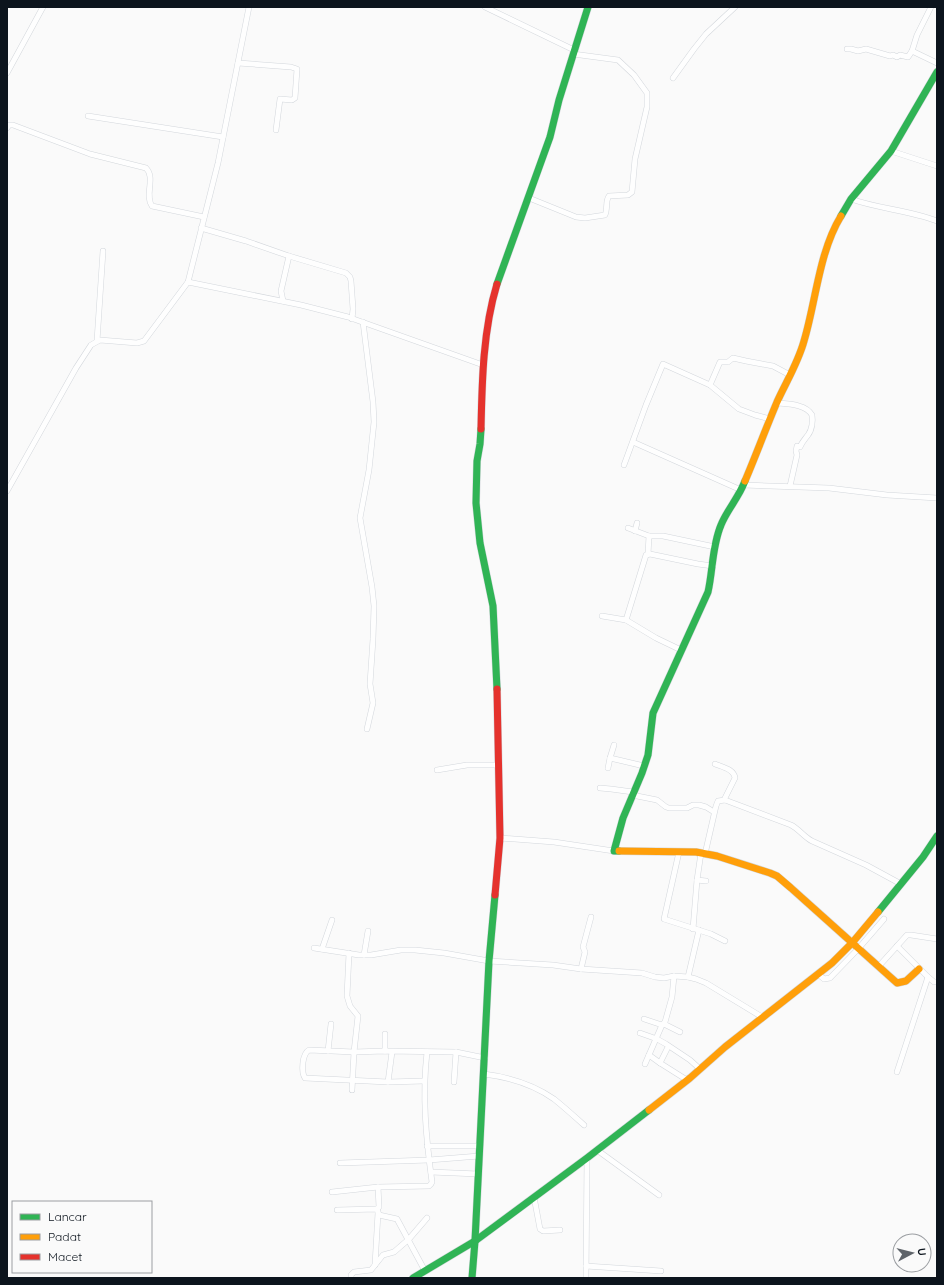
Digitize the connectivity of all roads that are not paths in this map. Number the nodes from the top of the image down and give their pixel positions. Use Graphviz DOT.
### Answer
graph roads {
  1 [pos="43,7"];
  2 [pos="249,7"];
  3 [pos="485,7"];
  4 [pos="588,7"];
  5 [pos="735,7"];
  6 [pos="930,7"];
  7 [pos="847,49"];
  8 [pos="912,51"];
  9 [pos="573,52"];
  10 [pos="238,63"];
  11 [pos="937,63"];
  12 [pos="937,72"];
  13 [pos="7,73"];
  14 [pos="673,78"];
  15 [pos="88,116"];
  16 [pos="7,128"];
  17 [pos="276,130"];
  18 [pos="223,137"];
  19 [pos="891,151"];
  20 [pos="937,166"];
  21 [pos="529,198"];
  22 [pos="851,199"];
  23 [pos="204,217"];
  24 [pos="937,221"];
  25 [pos="201,228"];
  26 [pos="103,251"];
  27 [pos="289,256"];
  28 [pos="188,282"];
  29 [pos="282,301"];
  30 [pos="352,319"];
  31 [pos="363,322"];
  32 [pos="97,341"];
  33 [pos="482,365"];
  34 [pos="790,375"];
  35 [pos="710,385"];
  36 [pos="777,403"];
  37 [pos="770,419"];
  38 [pos="633,442"];
  39 [pos="624,465"];
  40 [pos="790,486"];
  41 [pos="743,487"];
  42 [pos="7,491"];
  43 [pos="937,498"];
  44 [pos="637,523"];
  45 [pos="628,528"];
  46 [pos="636,531"];
  47 [pos="649,536"];
  48 [pos="715,547"];
  49 [pos="648,554"];
  50 [pos="713,566"];
  51 [pos="602,616"];
  52 [pos="626,620"];
  53 [pos="681,650"];
  54 [pos="367,730"];
  55 [pos="614,745"];
  56 [pos="610,758"];
  57 [pos="498,764"];
  58 [pos="715,764"];
  59 [pos="644,766"];
  60 [pos="608,768"];
  61 [pos="437,770"];
  62 [pos="600,788"];
  63 [pos="632,793"];
  64 [pos="725,800"];
  65 [pos="714,812"];
  66 [pos="937,836"];
  67 [pos="500,838"];
  68 [pos="614,851"];
  69 [pos="679,852"];
  70 [pos="703,854"];
  71 [pos="697,880"];
  72 [pos="706,881"];
  73 [pos="901,884"];
  74 [pos="590,917"];
  75 [pos="332,920"];
  76 [pos="884,920"];
  77 [pos="693,928"];
  78 [pos="699,930"];
  79 [pos="368,931"];
  80 [pos="937,939"];
  81 [pos="725,941"];
  82 [pos="852,943"];
  83 [pos="897,946"];
  84 [pos="314,948"];
  85 [pos="858,949"];
  86 [pos="322,950"];
  87 [pos="349,953"];
  88 [pos="364,955"];
  89 [pos="489,961"];
  90 [pos="879,966"];
  91 [pos="581,969"];
  92 [pos="919,969"];
  93 [pos="818,974"];
  94 [pos="674,976"];
  95 [pos="688,977"];
  96 [pos="928,977"];
  97 [pos="937,982"];
  98 [pos="762,1017"];
  99 [pos="644,1019"];
  100 [pos="331,1024"];
  101 [pos="663,1024"];
  102 [pos="680,1032"];
  103 [pos="640,1033"];
  104 [pos="385,1034"];
  105 [pos="656,1039"];
  106 [pos="668,1046"];
  107 [pos="328,1051"];
  108 [pos="385,1051"];
  109 [pos="354,1052"];
  110 [pos="392,1052"];
  111 [pos="427,1052"];
  112 [pos="456,1052"];
  113 [pos="649,1055"];
  114 [pos="485,1058"];
  115 [pos="660,1063"];
  116 [pos="646,1064"];
  117 [pos="700,1069"];
  118 [pos="897,1072"];
  119 [pos="484,1074"];
  120 [pos="353,1080"];
  121 [pos="687,1080"];
  122 [pos="424,1081"];
  123 [pos="388,1082"];
  124 [pos="454,1082"];
  125 [pos="352,1090"];
  126 [pos="584,1125"];
  127 [pos="427,1146"];
  128 [pos="480,1146"];
  129 [pos="597,1150"];
  130 [pos="479,1156"];
  131 [pos="586,1158"];
  132 [pos="429,1160"];
  133 [pos="340,1163"];
  134 [pos="431,1172"];
  135 [pos="478,1174"];
  136 [pos="378,1187"];
  137 [pos="332,1192"];
  138 [pos="659,1195"];
  139 [pos="534,1197"];
  140 [pos="337,1210"];
  141 [pos="377,1211"];
  142 [pos="427,1218"];
  143 [pos="560,1230"];
  144 [pos="409,1239"];
  145 [pos="475,1241"];
  146 [pos="375,1266"];
  147 [pos="586,1266"];
  148 [pos="425,1270"];
  149 [pos="661,1271"];
  150 [pos="351,1278"];
  151 [pos="413,1278"];
  152 [pos="472,1278"];
  153 [pos="586,1278"];
  1 -- 13 [label="street"];
  2 -- 10 [label="street"];
  3 -- 9 [label="street"];
  4 -- 9 [label="street"];
  5 -- 14 [label="street"];
  6 -- 8 [label="street"];
  7 -- 8 [label="street"];
  8 -- 11 [label="street"];
  9 -- 21 [label="street"];
  9 -- 21 [label="street"];
  10 -- 17 [label="street"];
  10 -- 18 [label="street"];
  12 -- 19 [label="street"];
  15 -- 18 [label="street"];
  16 -- 23 [label="street"];
  18 -- 23 [label="street"];
  19 -- 20 [label="street"];
  19 -- 22 [label="street"];
  21 -- 33 [label="street"];
  22 -- 24 [label="street"];
  22 -- 34 [label="street"];
  23 -- 25 [label="street"];
  25 -- 27 [label="street"];
  25 -- 28 [label="street"];
  26 -- 32 [label="street"];
  27 -- 29 [label="street"];
  27 -- 30 [label="street"];
  28 -- 29 [label="street"];
  28 -- 32 [label="street"];
  29 -- 30 [label="street"];
  30 -- 31 [label="street"];
  31 -- 33 [label="street"];
  31 -- 54 [label="street"];
  32 -- 42 [label="street"];
  33 -- 57 [label="street"];
  34 -- 35 [label="street"];
  34 -- 36 [label="street"];
  35 -- 37 [label="street"];
  35 -- 38 [label="street"];
  36 -- 37 [label="street"];
  36 -- 40 [label="street"];
  37 -- 41 [label="street"];
  38 -- 39 [label="street"];
  38 -- 41 [label="street"];
  40 -- 41 [label="street"];
  40 -- 43 [label="street"];
  41 -- 48 [label="street"];
  44 -- 46 [label="street"];
  45 -- 46 [label="street"];
  46 -- 47 [label="street"];
  47 -- 48 [label="street"];
  47 -- 49 [label="street"];
  48 -- 50 [label="street"];
  49 -- 50 [label="street"];
  49 -- 52 [label="street"];
  50 -- 53 [label="street"];
  51 -- 52 [label="street"];
  52 -- 53 [label="street"];
  53 -- 59 [label="street"];
  55 -- 56 [label="street"];
  56 -- 59 [label="street"];
  56 -- 60 [label="street"];
  57 -- 61 [label="street"];
  57 -- 67 [label="street"];
  58 -- 64 [label="street"];
  59 -- 63 [label="street"];
  62 -- 63 [label="street"];
  63 -- 65 [label="street"];
  63 -- 68 [label="street"];
  64 -- 65 [label="street"];
  64 -- 73 [label="street"];
  65 -- 70 [label="street"];
  66 -- 73 [label="street"];
  67 -- 68 [label="street"];
  67 -- 89 [label="street"];
  68 -- 69 [label="street"];
  69 -- 70 [label="street"];
  69 -- 77 [label="street"];
  70 -- 71 [label="street"];
  70 -- 82 [label="street"];
  71 -- 72 [label="street"];
  71 -- 77 [label="street"];
  73 -- 82 [label="street"];
  74 -- 91 [label="street"];
  75 -- 86 [label="street"];
  76 -- 85 [label="street"];
  77 -- 78 [label="street"];
  78 -- 81 [label="street"];
  78 -- 95 [label="street"];
  79 -- 88 [label="street"];
  80 -- 83 [label="street"];
  82 -- 85 [label="street"];
  82 -- 93 [label="street"];
  83 -- 90 [label="street"];
  83 -- 92 [label="street"];
  84 -- 86 [label="street"];
  85 -- 90 [label="street"];
  85 -- 93 [label="street"];
  86 -- 87 [label="street"];
  87 -- 88 [label="street"];
  87 -- 109 [label="street"];
  88 -- 89 [label="street"];
  89 -- 91 [label="street"];
  89 -- 114 [label="street"];
  90 -- 92 [label="street"];
  91 -- 94 [label="street"];
  92 -- 96 [label="street"];
  93 -- 98 [label="street"];
  94 -- 95 [label="street"];
  94 -- 101 [label="street"];
  95 -- 98 [label="street"];
  96 -- 97 [label="street"];
  96 -- 118 [label="street"];
  98 -- 117 [label="street"];
  99 -- 101 [label="street"];
  100 -- 107 [label="street"];
  101 -- 102 [label="street"];
  101 -- 105 [label="street"];
  103 -- 105 [label="street"];
  104 -- 108 [label="street"];
  105 -- 106 [label="street"];
  105 -- 113 [label="street"];
  106 -- 115 [label="street"];
  106 -- 117 [label="street"];
  107 -- 109 [label="street"];
  107 -- 120 [label="street"];
  108 -- 109 [label="street"];
  108 -- 110 [label="street"];
  109 -- 120 [label="street"];
  110 -- 111 [label="street"];
  110 -- 123 [label="street"];
  111 -- 112 [label="street"];
  111 -- 122 [label="street"];
  112 -- 114 [label="street"];
  112 -- 124 [label="street"];
  113 -- 115 [label="street"];
  113 -- 116 [label="street"];
  114 -- 119 [label="street"];
  115 -- 121 [label="street"];
  117 -- 121 [label="street"];
  119 -- 126 [label="street"];
  119 -- 128 [label="street"];
  120 -- 123 [label="street"];
  120 -- 125 [label="street"];
  121 -- 129 [label="street"];
  122 -- 123 [label="street"];
  122 -- 127 [label="street"];
  127 -- 128 [label="street"];
  127 -- 132 [label="street"];
  128 -- 130 [label="street"];
  129 -- 131 [label="street"];
  129 -- 138 [label="street"];
  130 -- 132 [label="street"];
  130 -- 135 [label="street"];
  131 -- 139 [label="street"];
  131 -- 147 [label="street"];
  132 -- 133 [label="street"];
  132 -- 134 [label="street"];
  134 -- 135 [label="street"];
  134 -- 136 [label="street"];
  135 -- 145 [label="street"];
  136 -- 137 [label="street"];
  136 -- 141 [label="street"];
  139 -- 143 [label="street"];
  139 -- 145 [label="street"];
  140 -- 141 [label="street"];
  141 -- 144 [label="street"];
  141 -- 146 [label="street"];
  142 -- 144 [label="street"];
  144 -- 146 [label="street"];
  144 -- 148 [label="street"];
  145 -- 148 [label="street"];
  145 -- 152 [label="street"];
  146 -- 150 [label="street"];
  147 -- 149 [label="street"];
  147 -- 153 [label="street"];
  148 -- 151 [label="street"];
}
